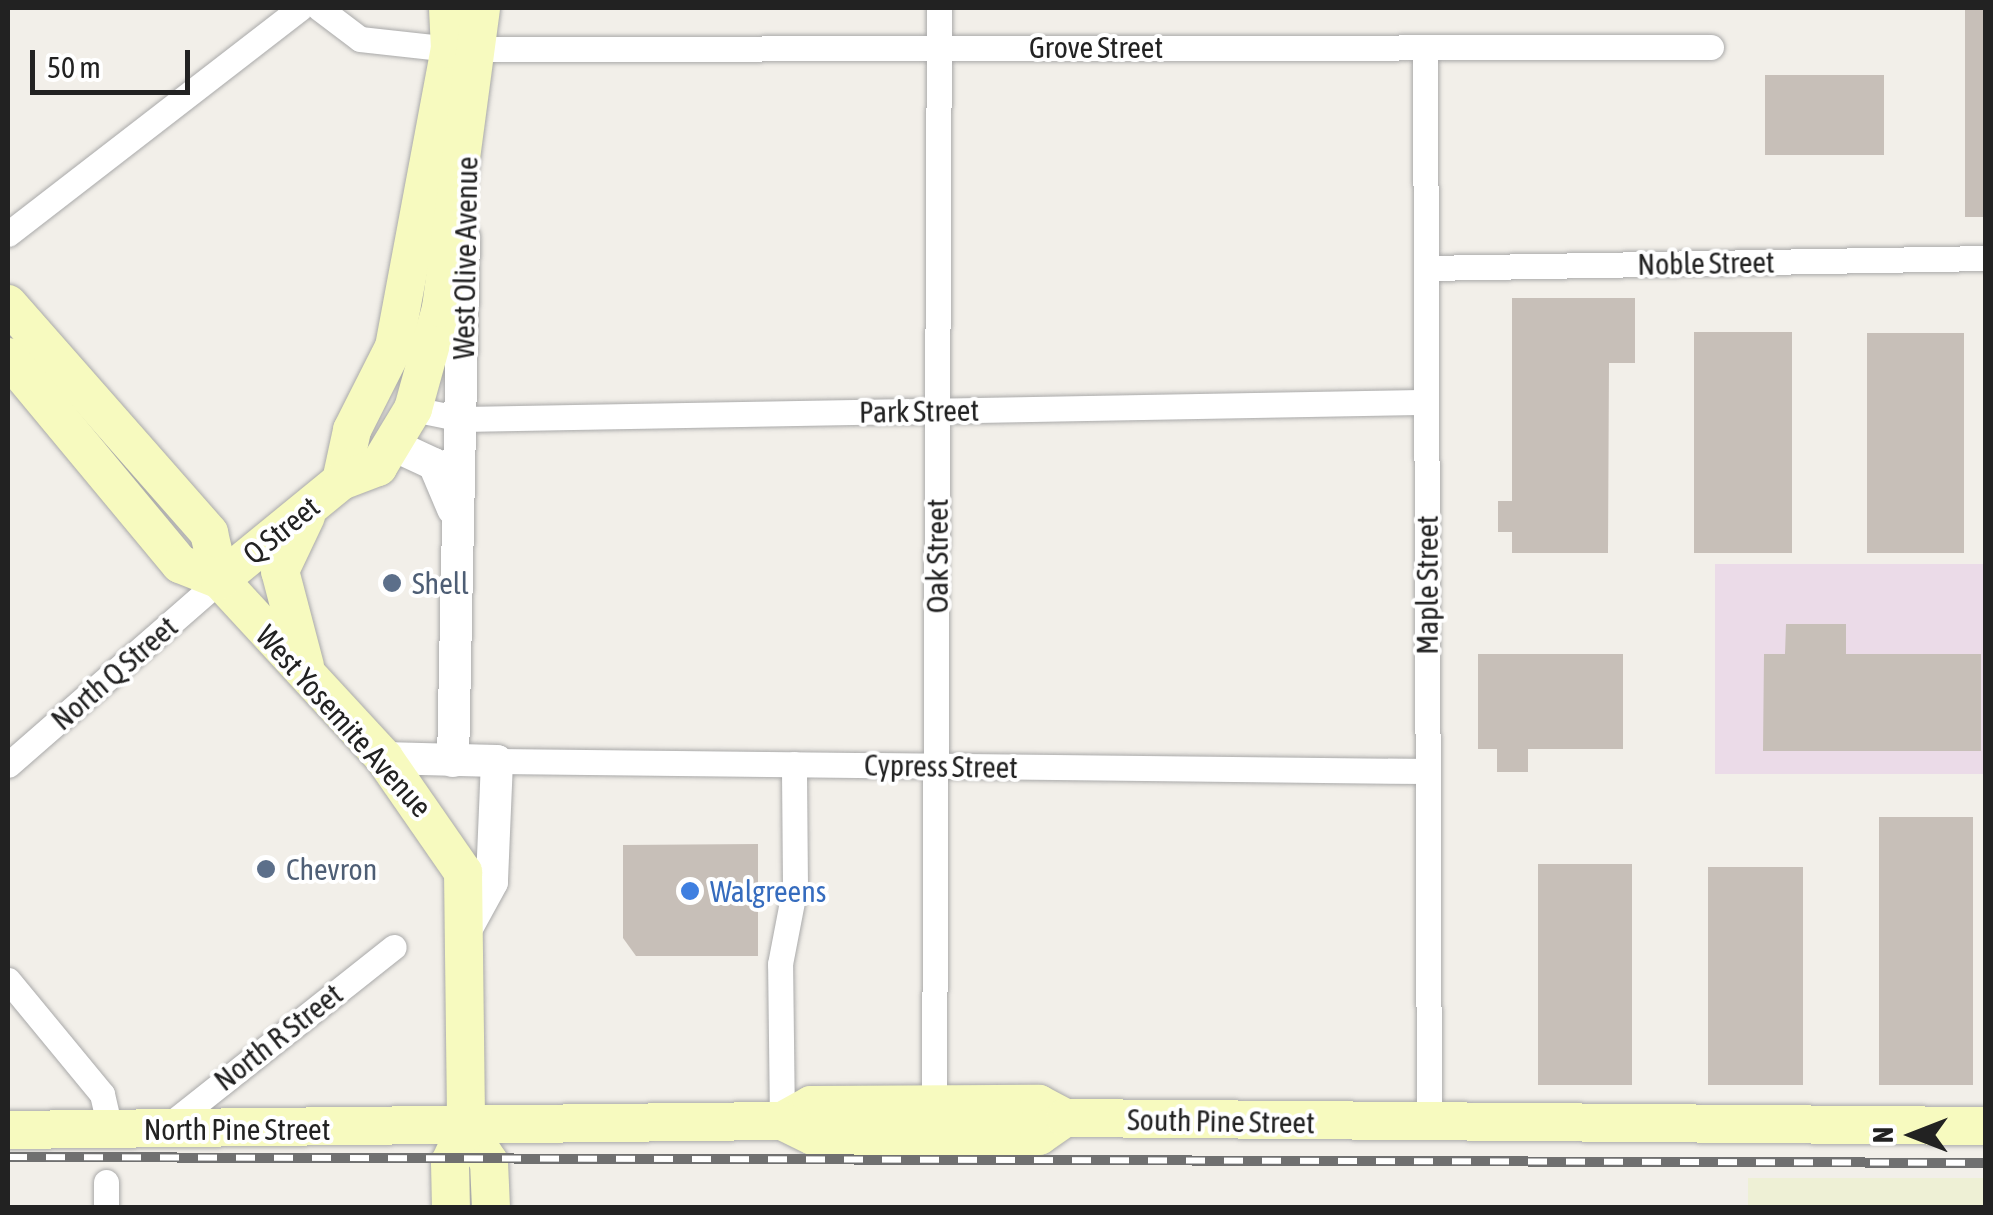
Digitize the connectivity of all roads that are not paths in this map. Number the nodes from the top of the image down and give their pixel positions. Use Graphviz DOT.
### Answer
graph roads {
  1 [pos="300,8"];
  2 [pos="319,8"];
  3 [pos="448,8"];
  4 [pos="481,8"];
  5 [pos="938,8"];
  6 [pos="1425,46"];
  7 [pos="1711,46"];
  8 [pos="466,48"];
  9 [pos="938,48"];
  10 [pos="464,169"];
  11 [pos="8,234"];
  12 [pos="1986,258"];
  13 [pos="1426,268"];
  14 [pos="411,273"];
  15 [pos="8,304"];
  16 [pos="394,347"];
  17 [pos="8,356"];
  18 [pos="1426,402"];
  19 [pos="414,409"];
  20 [pos="938,411"];
  21 [pos="462,419"];
  22 [pos="392,445"];
  23 [pos="328,492"];
  24 [pos="453,508"];
  25 [pos="220,580"];
  26 [pos="309,678"];
  27 [pos="384,758"];
  28 [pos="453,761"];
  29 [pos="497,761"];
  30 [pos="794,764"];
  31 [pos="8,766"];
  32 [pos="937,766"];
  33 [pos="1428,771"];
  34 [pos="468,926"];
  35 [pos="394,947"];
  36 [pos="8,980"];
  37 [pos="929,1120"];
  38 [pos="1429,1123"];
  39 [pos="789,1124"];
  40 [pos="1986,1126"];
  41 [pos="466,1128"];
  42 [pos="164,1129"];
  43 [pos="8,1130"];
  44 [pos="110,1130"];
  45 [pos="451,1208"];
  46 [pos="490,1208"];
  1 -- 11 [label="street"];
  2 -- 8 [label="street, Grove Street"];
  3 -- 8 [label="main road, West Olive Avenue"];
  4 -- 8 [label="main road, West Olive Avenue"];
  5 -- 9 [label="street, Oak Street"];
  6 -- 7 [label="street, Grove Street"];
  6 -- 9 [label="street, Grove Street"];
  6 -- 13 [label="street, Maple Street"];
  8 -- 9 [label="street, Grove Street"];
  8 -- 10 [label="main road, West Olive Avenue"];
  8 -- 14 [label="main road, West Olive Avenue"];
  9 -- 20 [label="street, Oak Street"];
  10 -- 19 [label="main road, Q Street"];
  10 -- 21 [label="street, West Olive Avenue"];
  12 -- 13 [label="street, Noble Street"];
  13 -- 18 [label="street, Maple Street"];
  14 -- 16 [label="main road, West Olive Avenue"];
  14 -- 19 [label="main road"];
  15 -- 25 [label="main road, West Yosemite Avenue"];
  16 -- 23 [label="main road, Q Street"];
  17 -- 25 [label="main road, West Yosemite Avenue"];
  18 -- 20 [label="street, Park Street"];
  18 -- 33 [label="street, Maple Street"];
  19 -- 21 [label="street, Park Street"];
  19 -- 22 [label="main road, Q Street"];
  20 -- 21 [label="street, Park Street"];
  20 -- 32 [label="street, Oak Street"];
  21 -- 24 [label="street, West Olive Avenue"];
  22 -- 23 [label="main road, Q Street"];
  22 -- 24 [label="street, West Olive Avenue"];
  23 -- 25 [label="main road, Q Street"];
  23 -- 26 [label="main road"];
  24 -- 28 [label="street, West Olive Avenue"];
  25 -- 26 [label="main road, West Yosemite Avenue"];
  25 -- 31 [label="street, North Q Street"];
  26 -- 27 [label="main road, West Yosemite Avenue"];
  27 -- 28 [label="street, Cypress Street"];
  27 -- 34 [label="main road, West Yosemite Avenue"];
  28 -- 29 [label="street, Cypress Street"];
  29 -- 30 [label="street, Cypress Street"];
  29 -- 34 [label="street"];
  30 -- 32 [label="street, Cypress Street"];
  30 -- 39 [label="street"];
  32 -- 33 [label="street, Cypress Street"];
  32 -- 37 [label="street, Oak Street"];
  33 -- 38 [label="street, Maple Street"];
  34 -- 41 [label="main road"];
  35 -- 42 [label="street, North R Street"];
  36 -- 44 [label="street"];
  37 -- 38 [label="main road, South Pine Street"];
  37 -- 39 [label="main road, South Pine Street"];
  38 -- 40 [label="main road, South Pine Street"];
  39 -- 41 [label="main road"];
  41 -- 42 [label="main road, North Pine Street"];
  41 -- 45 [label="main road"];
  41 -- 46 [label="main road"];
  42 -- 44 [label="main road, North Pine Street"];
  43 -- 44 [label="main road, North Pine Street"];
}
